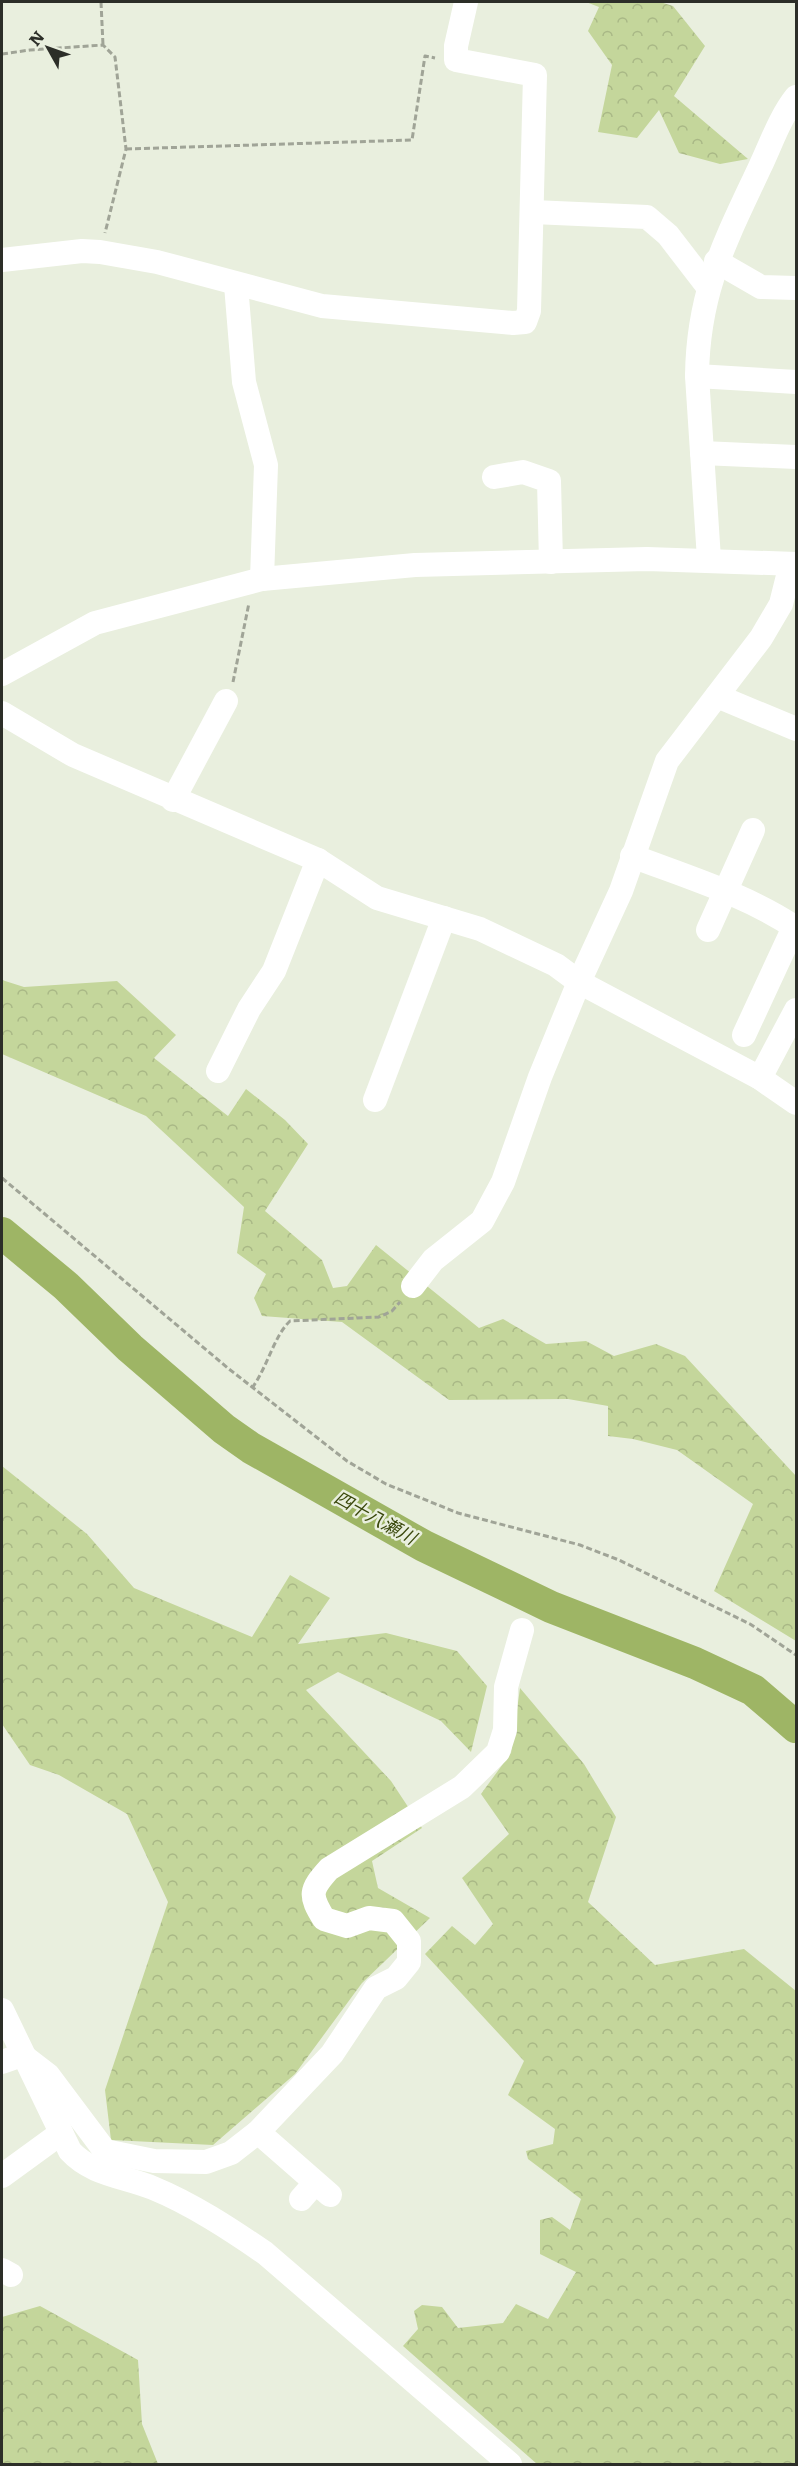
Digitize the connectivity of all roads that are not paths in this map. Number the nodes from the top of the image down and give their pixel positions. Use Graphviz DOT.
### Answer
graph roads {
  1 [pos="466,2"];
  2 [pos="796,97"];
  3 [pos="533,212"];
  4 [pos="2,260"];
  5 [pos="716,261"];
  6 [pos="236,285"];
  7 [pos="708,286"];
  8 [pos="796,288"];
  9 [pos="697,376"];
  10 [pos="796,382"];
  11 [pos="702,453"];
  12 [pos="796,457"];
  13 [pos="494,477"];
  14 [pos="709,559"];
  15 [pos="551,562"];
  16 [pos="794,564"];
  17 [pos="257,580"];
  18 [pos="2,674"];
  19 [pos="717,696"];
  20 [pos="226,701"];
  21 [pos="2,713"];
  22 [pos="796,729"];
  23 [pos="173,800"];
  24 [pos="753,830"];
  25 [pos="632,856"];
  26 [pos="318,860"];
  27 [pos="726,893"];
  28 [pos="444,918"];
  29 [pos="795,928"];
  30 [pos="708,930"];
  31 [pos="579,982"];
  32 [pos="796,1010"];
  33 [pos="744,1035"];
  34 [pos="218,1071"];
  35 [pos="760,1078"];
  36 [pos="375,1100"];
  37 [pos="796,1103"];
  38 [pos="413,1286"];
  39 [pos="522,1630"];
  40 [pos="2,2010"];
  41 [pos="12,2058"];
  42 [pos="258,2132"];
  43 [pos="61,2133"];
  44 [pos="2,2176"];
  45 [pos="315,2192"];
  46 [pos="510,2464"];
  1 -- 3 [label="street"];
  2 -- 5 [label="street"];
  3 -- 6 [label="street"];
  3 -- 7 [label="street"];
  4 -- 6 [label="street"];
  5 -- 7 [label="street"];
  5 -- 8 [label="street"];
  6 -- 17 [label="street"];
  7 -- 9 [label="street"];
  9 -- 10 [label="street"];
  9 -- 11 [label="street"];
  11 -- 12 [label="street"];
  11 -- 14 [label="street"];
  13 -- 15 [label="street"];
  14 -- 15 [label="street"];
  14 -- 16 [label="street"];
  15 -- 17 [label="street"];
  16 -- 19 [label="street"];
  17 -- 18 [label="street"];
  19 -- 22 [label="street"];
  19 -- 25 [label="street"];
  20 -- 23 [label="street"];
  21 -- 23 [label="street"];
  23 -- 26 [label="street"];
  24 -- 27 [label="street"];
  25 -- 27 [label="street"];
  25 -- 31 [label="street"];
  26 -- 28 [label="street"];
  26 -- 34 [label="street"];
  27 -- 29 [label="street"];
  27 -- 30 [label="street"];
  28 -- 31 [label="street"];
  28 -- 36 [label="street"];
  29 -- 33 [label="street"];
  31 -- 35 [label="street"];
  31 -- 38 [label="street"];
  32 -- 35 [label="street"];
  35 -- 37 [label="street"];
  39 -- 42 [label="street"];
  40 -- 41 [label="street"];
  41 -- 42 [label="street"];
  41 -- 43 [label="street"];
  42 -- 45 [label="street"];
  43 -- 44 [label="street"];
  43 -- 46 [label="street"];
}
